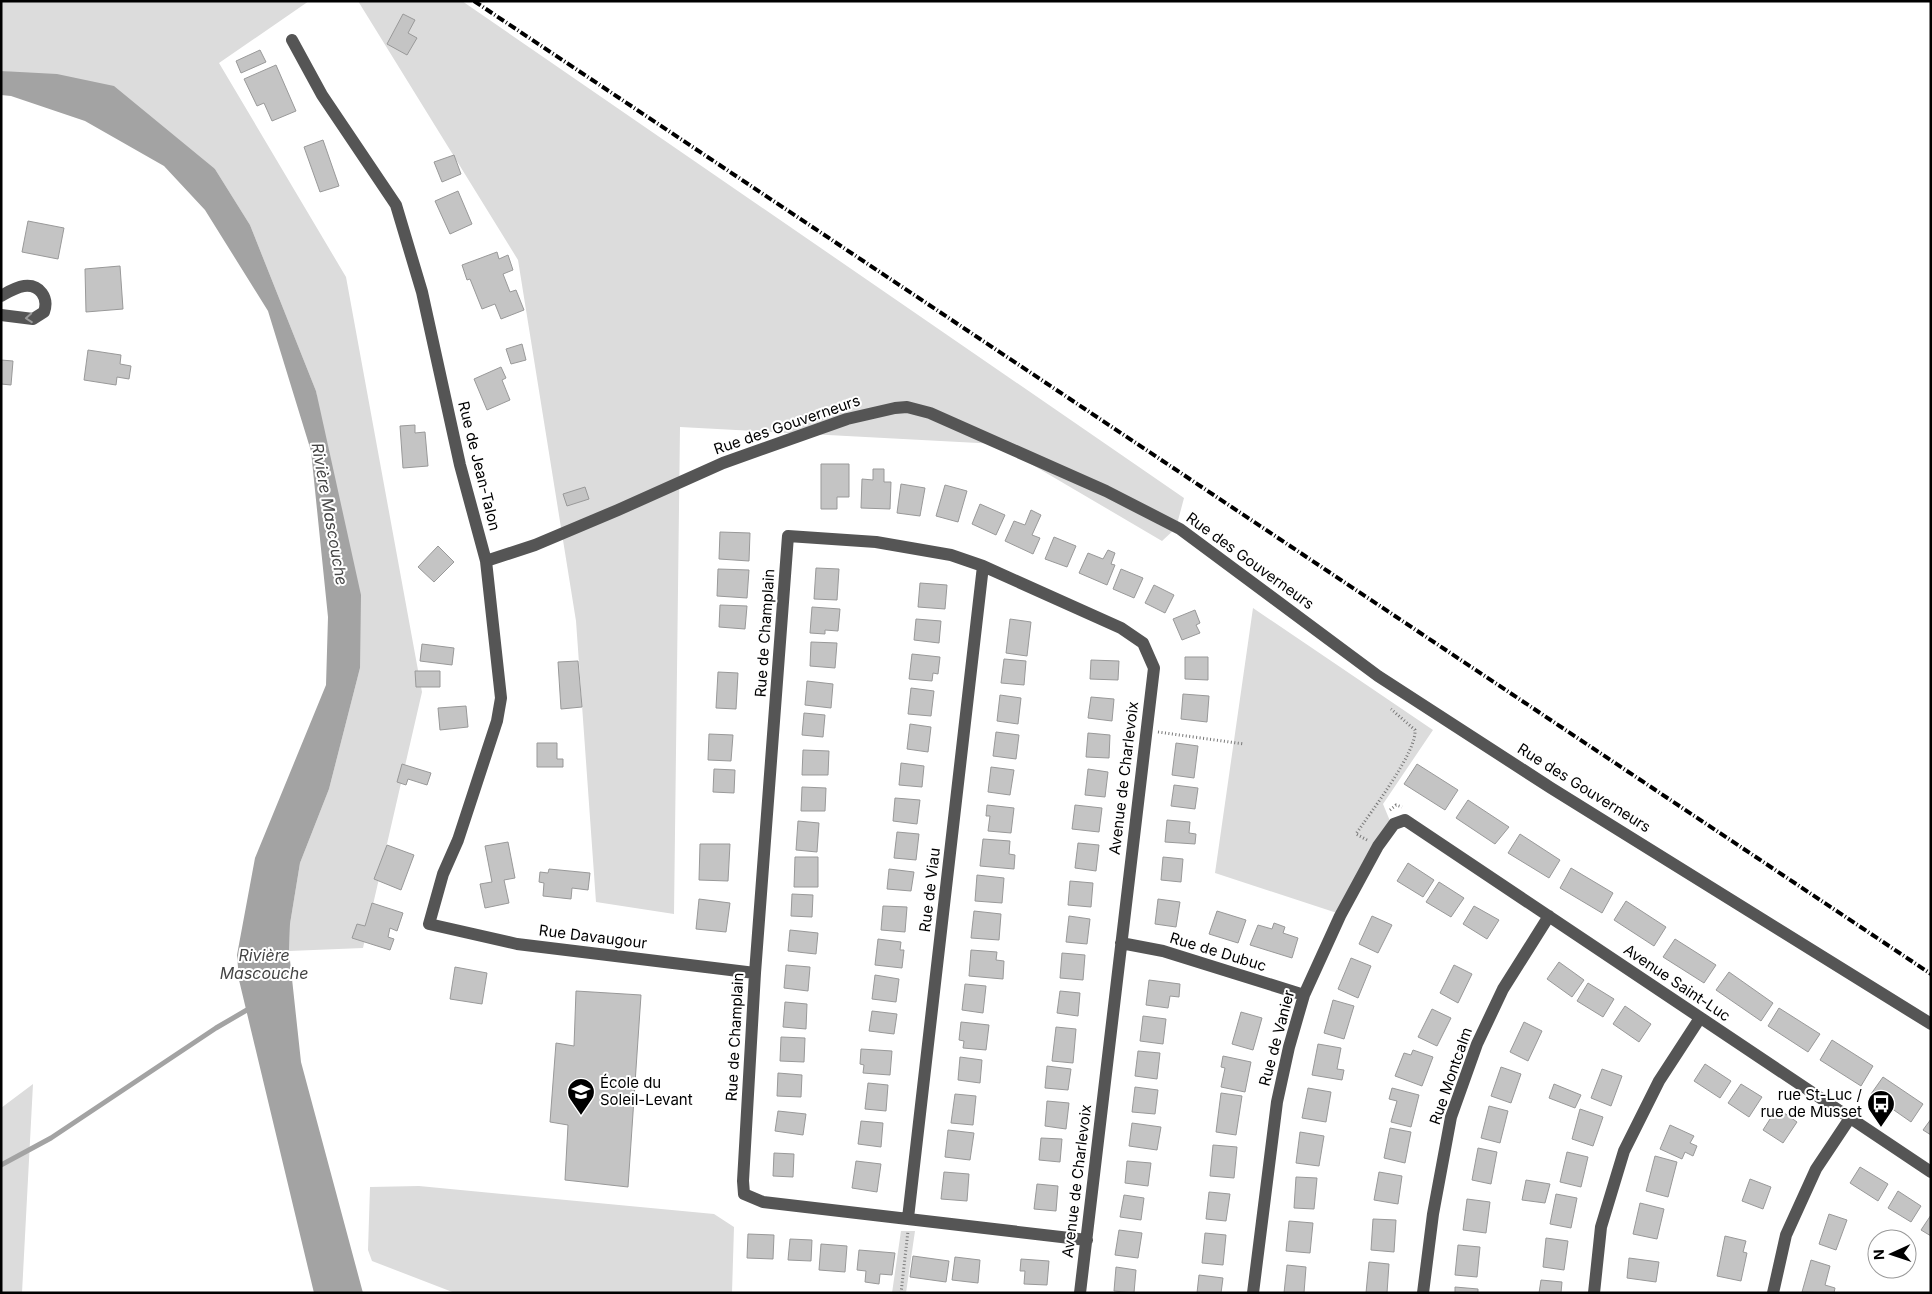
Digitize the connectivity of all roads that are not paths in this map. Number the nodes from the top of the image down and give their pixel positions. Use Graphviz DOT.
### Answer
graph roads {
  1 [pos="292,40"];
  2 [pos="1,296"];
  3 [pos="1,315"];
  4 [pos="788,536"];
  5 [pos="486,561"];
  6 [pos="983,566"];
  7 [pos="1405,820"];
  8 [pos="1549,916"];
  9 [pos="429,924"];
  10 [pos="1121,944"];
  11 [pos="755,973"];
  12 [pos="1304,996"];
  13 [pos="1700,1018"];
  14 [pos="1931,1024"];
  15 [pos="1850,1118"];
  16 [pos="1931,1172"];
  17 [pos="908,1218"];
  18 [pos="1087,1240"];
  19 [pos="1080,1293"];
  20 [pos="1253,1293"];
  21 [pos="1423,1293"];
  22 [pos="1594,1293"];
  23 [pos="1773,1293"];
  1 -- 5 [label="street, Rue de Jean-Talon"];
  2 -- 3 [label="street, one-way"];
  4 -- 6 [label="street, Avenue de Charlevoix"];
  4 -- 11 [label="street, Rue de Champlain"];
  5 -- 9 [label="street, Rue de Jean-Talon"];
  5 -- 14 [label="street, Rue des Gouverneurs"];
  6 -- 10 [label="street, Avenue de Charlevoix"];
  6 -- 17 [label="street, Rue de Viau"];
  7 -- 8 [label="street, Avenue Saint-Luc"];
  7 -- 12 [label="street, Rue de Vanier"];
  8 -- 13 [label="street, Avenue Saint-Luc"];
  8 -- 21 [label="street, Rue Montcalm"];
  9 -- 11 [label="street, Rue Davaugour"];
  10 -- 12 [label="street, Rue de Dubuc"];
  10 -- 18 [label="street, Avenue de Charlevoix"];
  11 -- 17 [label="street, Rue de Champlain"];
  12 -- 20 [label="street, Rue de Vanier"];
  13 -- 15 [label="street, Avenue Saint-Luc"];
  13 -- 22 [label="street"];
  15 -- 16 [label="street, Avenue Saint-Luc"];
  15 -- 23 [label="street"];
  17 -- 18 [label="street, Rue de Champlain"];
  18 -- 19 [label="street, Avenue de Charlevoix"];
}
